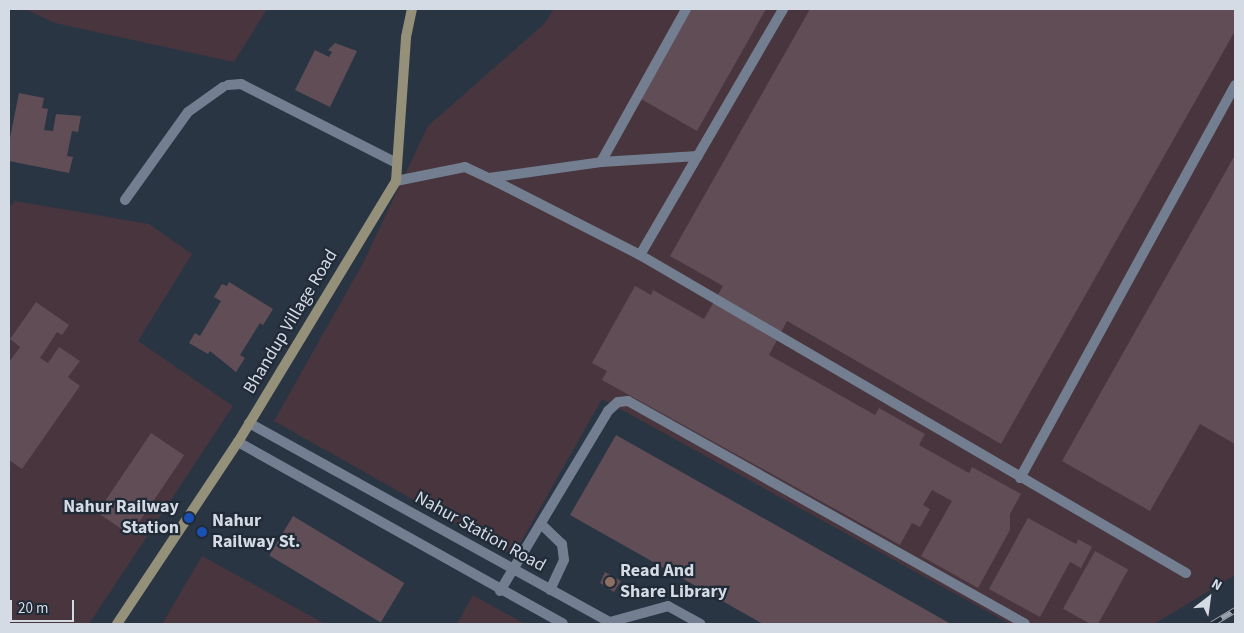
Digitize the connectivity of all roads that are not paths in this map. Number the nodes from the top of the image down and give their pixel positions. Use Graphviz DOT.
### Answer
graph roads {
  1 [pos="412,9"];
  2 [pos="686,9"];
  3 [pos="782,9"];
  4 [pos="1235,85"];
  5 [pos="698,156"];
  6 [pos="398,162"];
  7 [pos="601,162"];
  8 [pos="489,178"];
  9 [pos="396,181"];
  10 [pos="125,200"];
  11 [pos="640,256"];
  12 [pos="249,423"];
  13 [pos="238,442"];
  14 [pos="1020,478"];
  15 [pos="541,524"];
  16 [pos="514,570"];
  17 [pos="1186,574"];
  18 [pos="550,590"];
  19 [pos="500,592"];
  20 [pos="629,621"];
  21 [pos="117,624"];
  22 [pos="563,624"];
  23 [pos="700,624"];
  24 [pos="1025,624"];
  1 -- 6 [label="street, Bhandup Village Road"];
  2 -- 7 [label="lane"];
  3 -- 5 [label="lane"];
  4 -- 14 [label="lane"];
  5 -- 7 [label="lane"];
  5 -- 11 [label="lane"];
  6 -- 9 [label="street, Bhandup Village Road"];
  6 -- 10 [label="lane"];
  7 -- 8 [label="lane"];
  8 -- 9 [label="lane"];
  8 -- 11 [label="lane"];
  9 -- 12 [label="street, Bhandup Village Road"];
  11 -- 14 [label="lane"];
  12 -- 13 [label="street, Bhandup Village Road"];
  12 -- 16 [label="lane, Nahur Station Road"];
  13 -- 19 [label="lane"];
  13 -- 21 [label="street, Bhandup Village Road"];
  14 -- 17 [label="lane"];
  15 -- 16 [label="lane"];
  15 -- 18 [label="lane"];
  15 -- 24 [label="lane"];
  16 -- 18 [label="lane, Nahur Station Road"];
  16 -- 19 [label="lane"];
  18 -- 20 [label="lane, Nahur Station Road"];
  19 -- 22 [label="lane"];
  20 -- 23 [label="lane, Nahur Station Road"];
}
